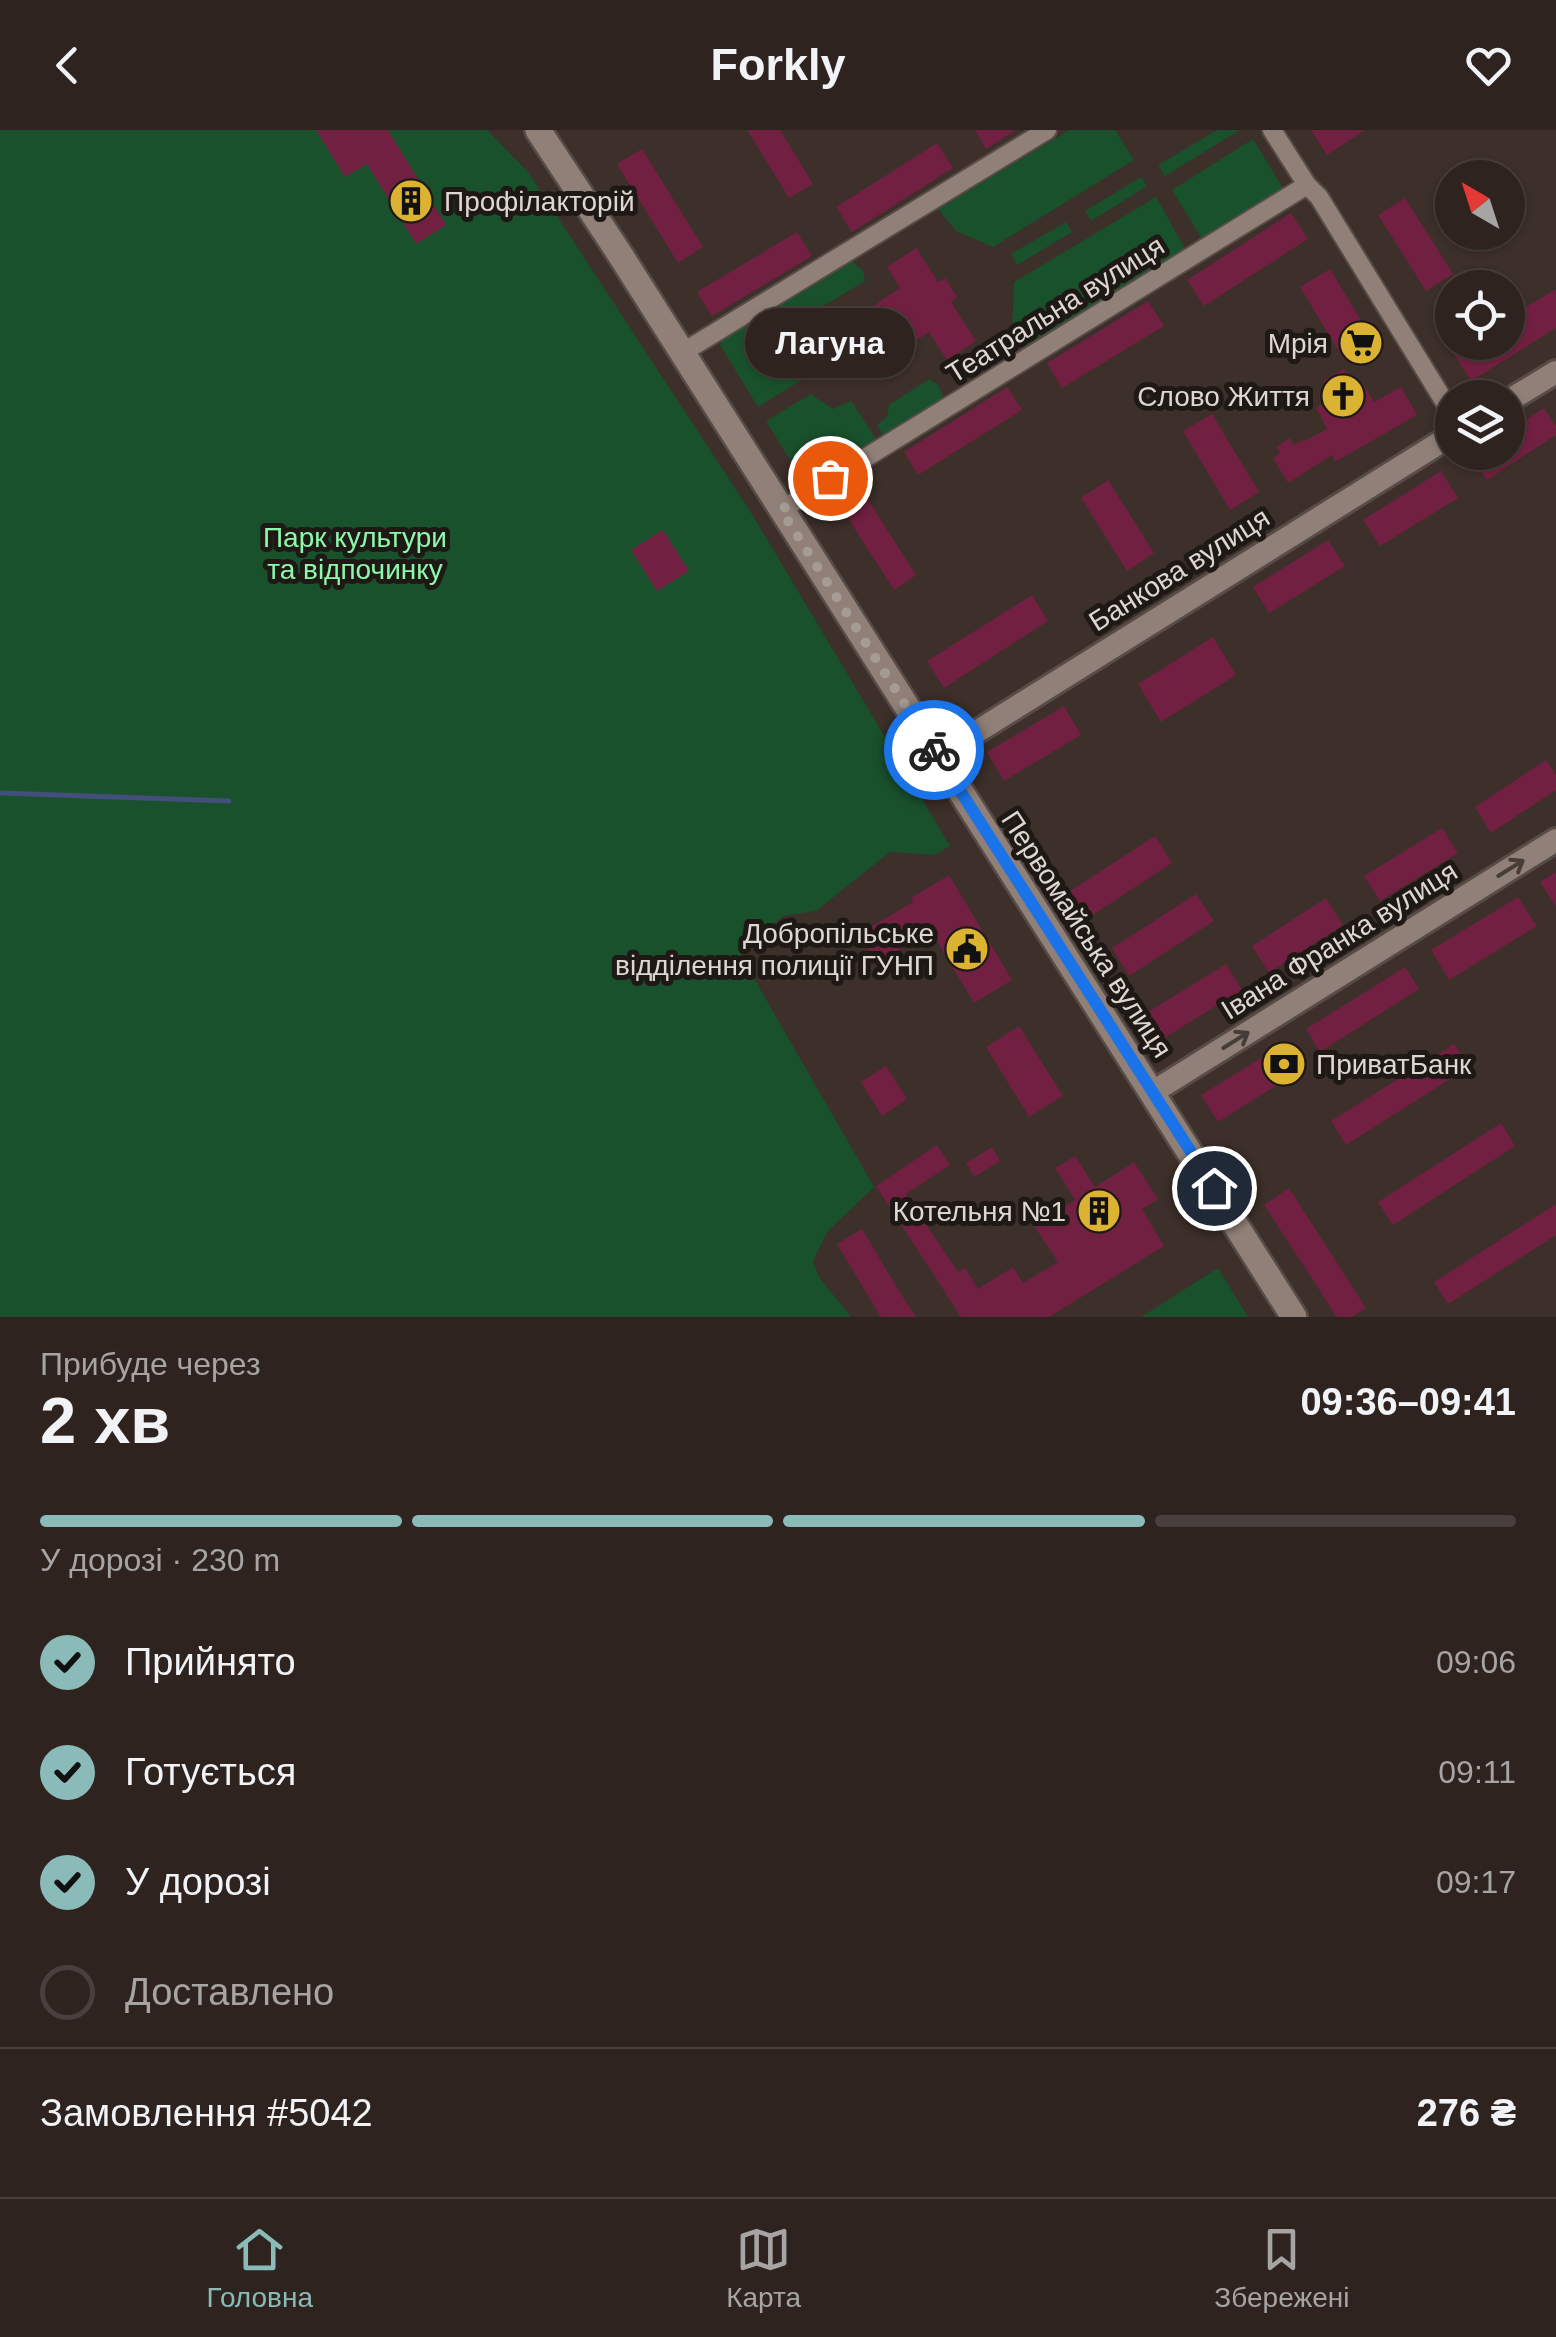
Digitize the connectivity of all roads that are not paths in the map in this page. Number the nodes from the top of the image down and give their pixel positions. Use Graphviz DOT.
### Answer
graph roads {
  1 [pos="538,130"];
  2 [pos="1048,130"];
  3 [pos="1272,130"];
  4 [pos="1307,186"];
  5 [pos="680,354"];
  6 [pos="1556,372"];
  7 [pos="1435,386"];
  8 [pos="1525,391"];
  9 [pos="1435,446"];
  10 [pos="781,510"];
  11 [pos="938,756"];
  12 [pos="1556,840"];
  13 [pos="1153,1092"];
  14 [pos="1294,1317"];
  1 -- 5 [label="main road, Первомайська вулиця"];
  2 -- 5 [label="street"];
  3 -- 4 [label="street"];
  4 -- 7 [label="street"];
  4 -- 10 [label="street, Театральна вулиця"];
  5 -- 10 [label="main road, Первомайська вулиця"];
  6 -- 8 [label="street"];
  9 -- 11 [label="street, Банкова вулиця"];
  10 -- 11 [label="main road, Первомайська вулиця"];
  11 -- 13 [label="main road, Первомайська вулиця"];
  13 -- 12 [label="street, Івана Франка вулиця, one-way"];
  13 -- 14 [label="main road, Первомайська вулиця"];
}
